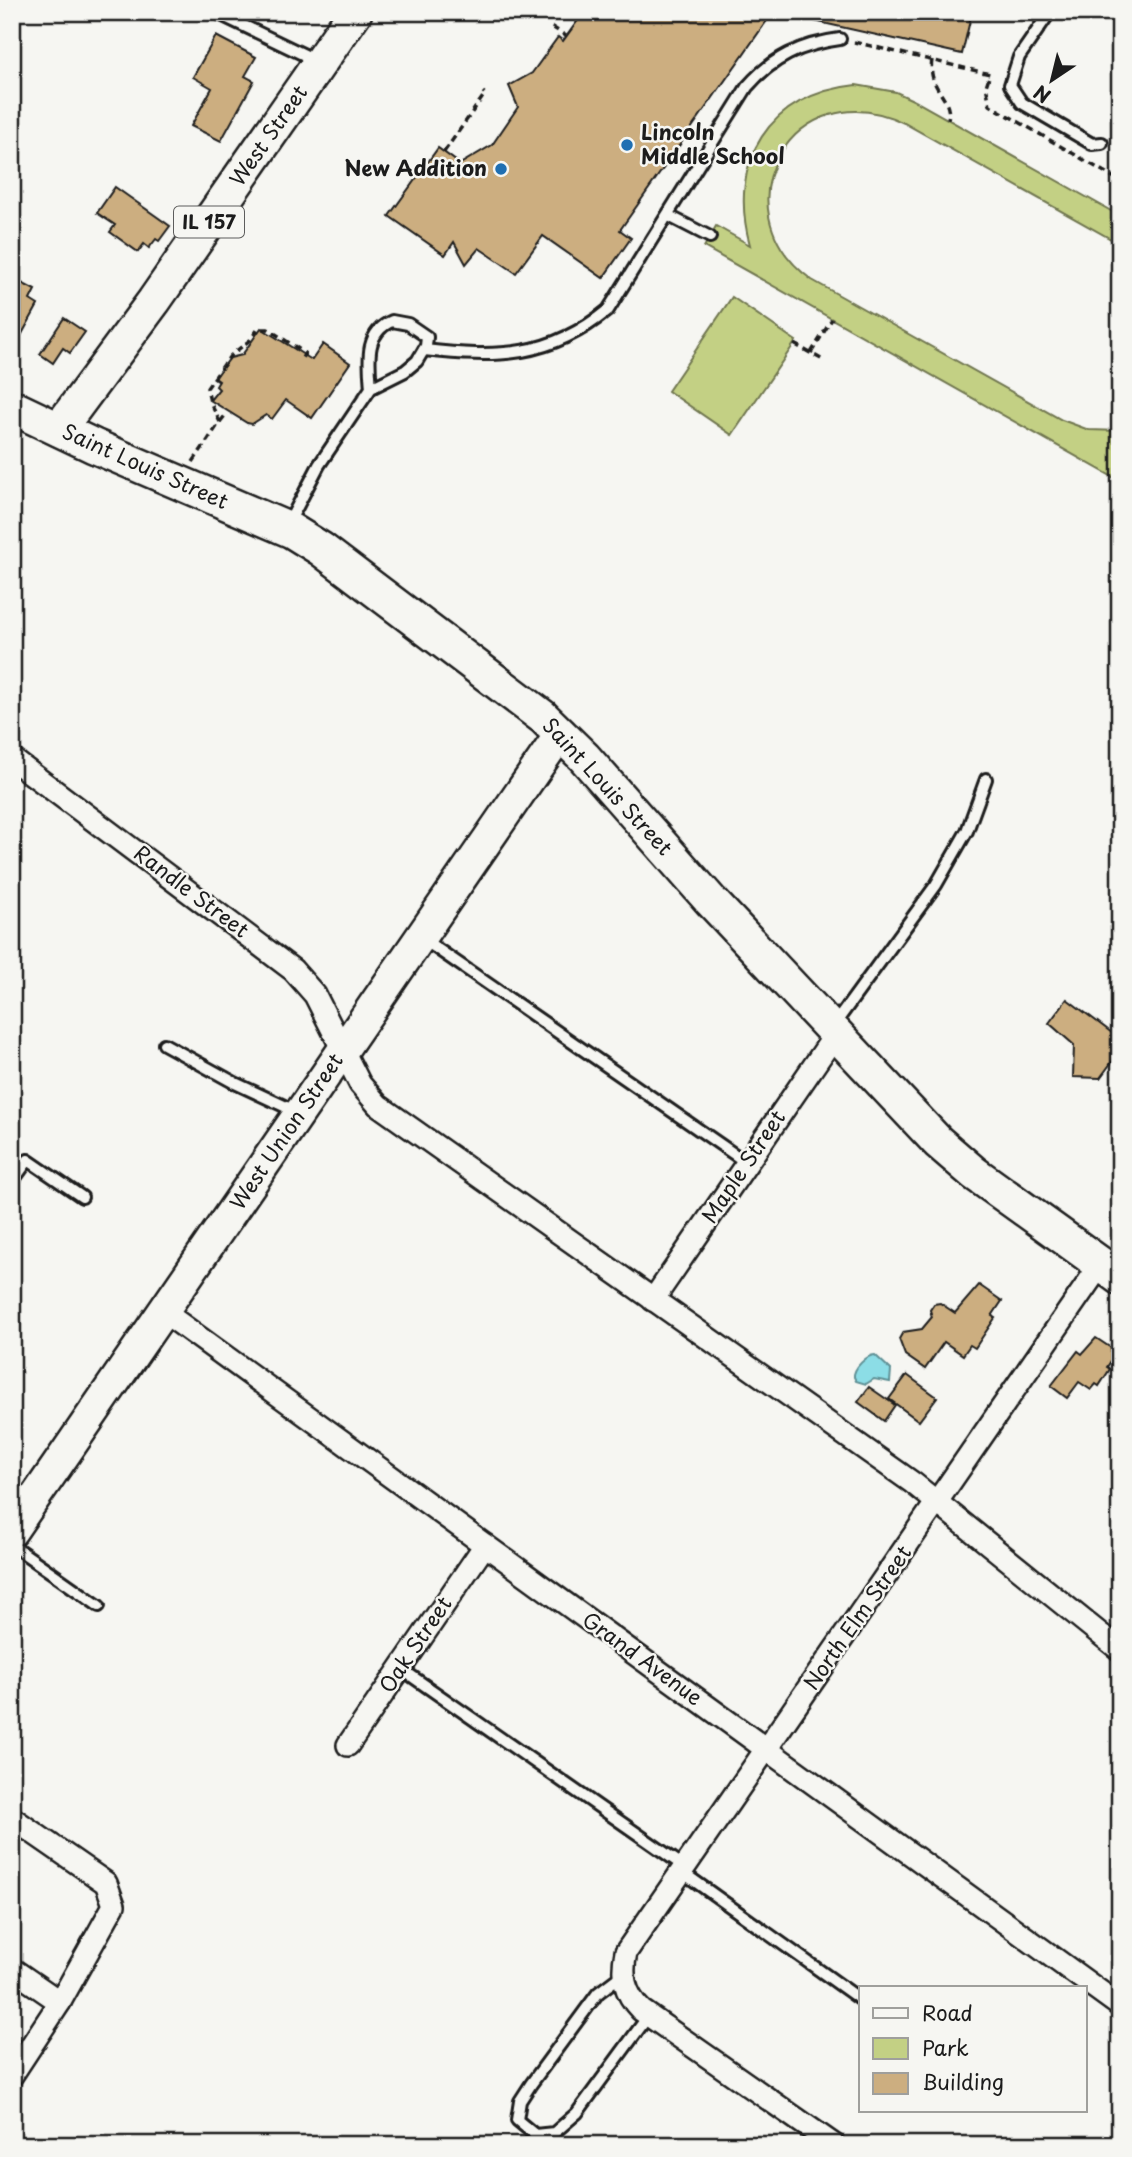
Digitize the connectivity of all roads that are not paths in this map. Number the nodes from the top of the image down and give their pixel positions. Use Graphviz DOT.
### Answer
graph roads {
  1 [pos="215,12"];
  2 [pos="355,12"];
  3 [pos="1050,12"];
  4 [pos="840,39"];
  5 [pos="320,63"];
  6 [pos="1102,143"];
  7 [pos="669,216"];
  8 [pos="710,237"];
  9 [pos="424,350"];
  10 [pos="371,388"];
  11 [pos="12,407"];
  12 [pos="59,429"];
  13 [pos="286,528"];
  14 [pos="561,733"];
  15 [pos="12,759"];
  16 [pos="986,779"];
  17 [pos="421,937"];
  18 [pos="832,1032"];
  19 [pos="164,1044"];
  20 [pos="343,1050"];
  21 [pos="300,1113"];
  22 [pos="747,1163"];
  23 [pos="12,1182"];
  24 [pos="82,1197"];
  25 [pos="1110,1271"];
  26 [pos="653,1300"];
  27 [pos="164,1312"];
  28 [pos="938,1502"];
  29 [pos="12,1531"];
  30 [pos="12,1545"];
  31 [pos="485,1545"];
  32 [pos="99,1606"];
  33 [pos="1120,1650"];
  34 [pos="400,1668"];
  35 [pos="348,1745"];
  36 [pos="766,1750"];
  37 [pos="12,1818"];
  38 [pos="683,1870"];
  39 [pos="12,1969"];
  40 [pos="623,1974"];
  41 [pos="859,1999"];
  42 [pos="60,2002"];
  43 [pos="1120,2006"];
  44 [pos="649,2015"];
  45 [pos="12,2076"];
  46 [pos="834,2145"];
  1 -- 5 [label="lane"];
  2 -- 5 [label="main road, West Street / IL 157"];
  3 -- 6 [label="lane"];
  4 -- 7 [label="lane"];
  5 -- 12 [label="main road, West Street / IL 157"];
  7 -- 8 [label="lane"];
  7 -- 9 [label="lane"];
  9 -- 10 [label="lane"];
  9 -- 10 [label="lane"];
  10 -- 13 [label="lane"];
  11 -- 12 [label="main road, Saint Louis Street"];
  12 -- 13 [label="main road, Saint Louis Street"];
  13 -- 14 [label="main road, Saint Louis Street"];
  14 -- 17 [label="street, West Union Street"];
  14 -- 18 [label="main road, Saint Louis Street"];
  15 -- 20 [label="street, Randle Street"];
  16 -- 18 [label="lane"];
  17 -- 20 [label="street, West Union Street"];
  17 -- 22 [label="lane"];
  18 -- 22 [label="street, Maple Street"];
  18 -- 25 [label="main road, Saint Louis Street"];
  19 -- 21 [label="lane"];
  20 -- 21 [label="street, West Union Street"];
  20 -- 26 [label="street, Randle Street"];
  21 -- 27 [label="street, West Union Street"];
  22 -- 26 [label="street, Maple Street"];
  23 -- 24 [label="lane"];
  25 -- 28 [label="street, North Elm Street"];
  26 -- 28 [label="street, Randle Street"];
  27 -- 29 [label="street, West Union Street"];
  27 -- 31 [label="street, Grand Avenue"];
  28 -- 33 [label="street, Randle Street"];
  28 -- 36 [label="street, North Elm Street"];
  30 -- 32 [label="lane"];
  31 -- 34 [label="street, Oak Street"];
  31 -- 36 [label="street, Grand Avenue"];
  34 -- 35 [label="street, Oak Street"];
  34 -- 38 [label="lane"];
  36 -- 38 [label="street, North Elm Street"];
  36 -- 43 [label="street, Grand Avenue"];
  37 -- 42 [label="street"];
  38 -- 40 [label="street, North Elm Street"];
  38 -- 41 [label="lane"];
  39 -- 42 [label="street"];
  40 -- 44 [label="street"];
  40 -- 44 [label="lane"];
  42 -- 45 [label="street"];
  44 -- 46 [label="street"];
}
